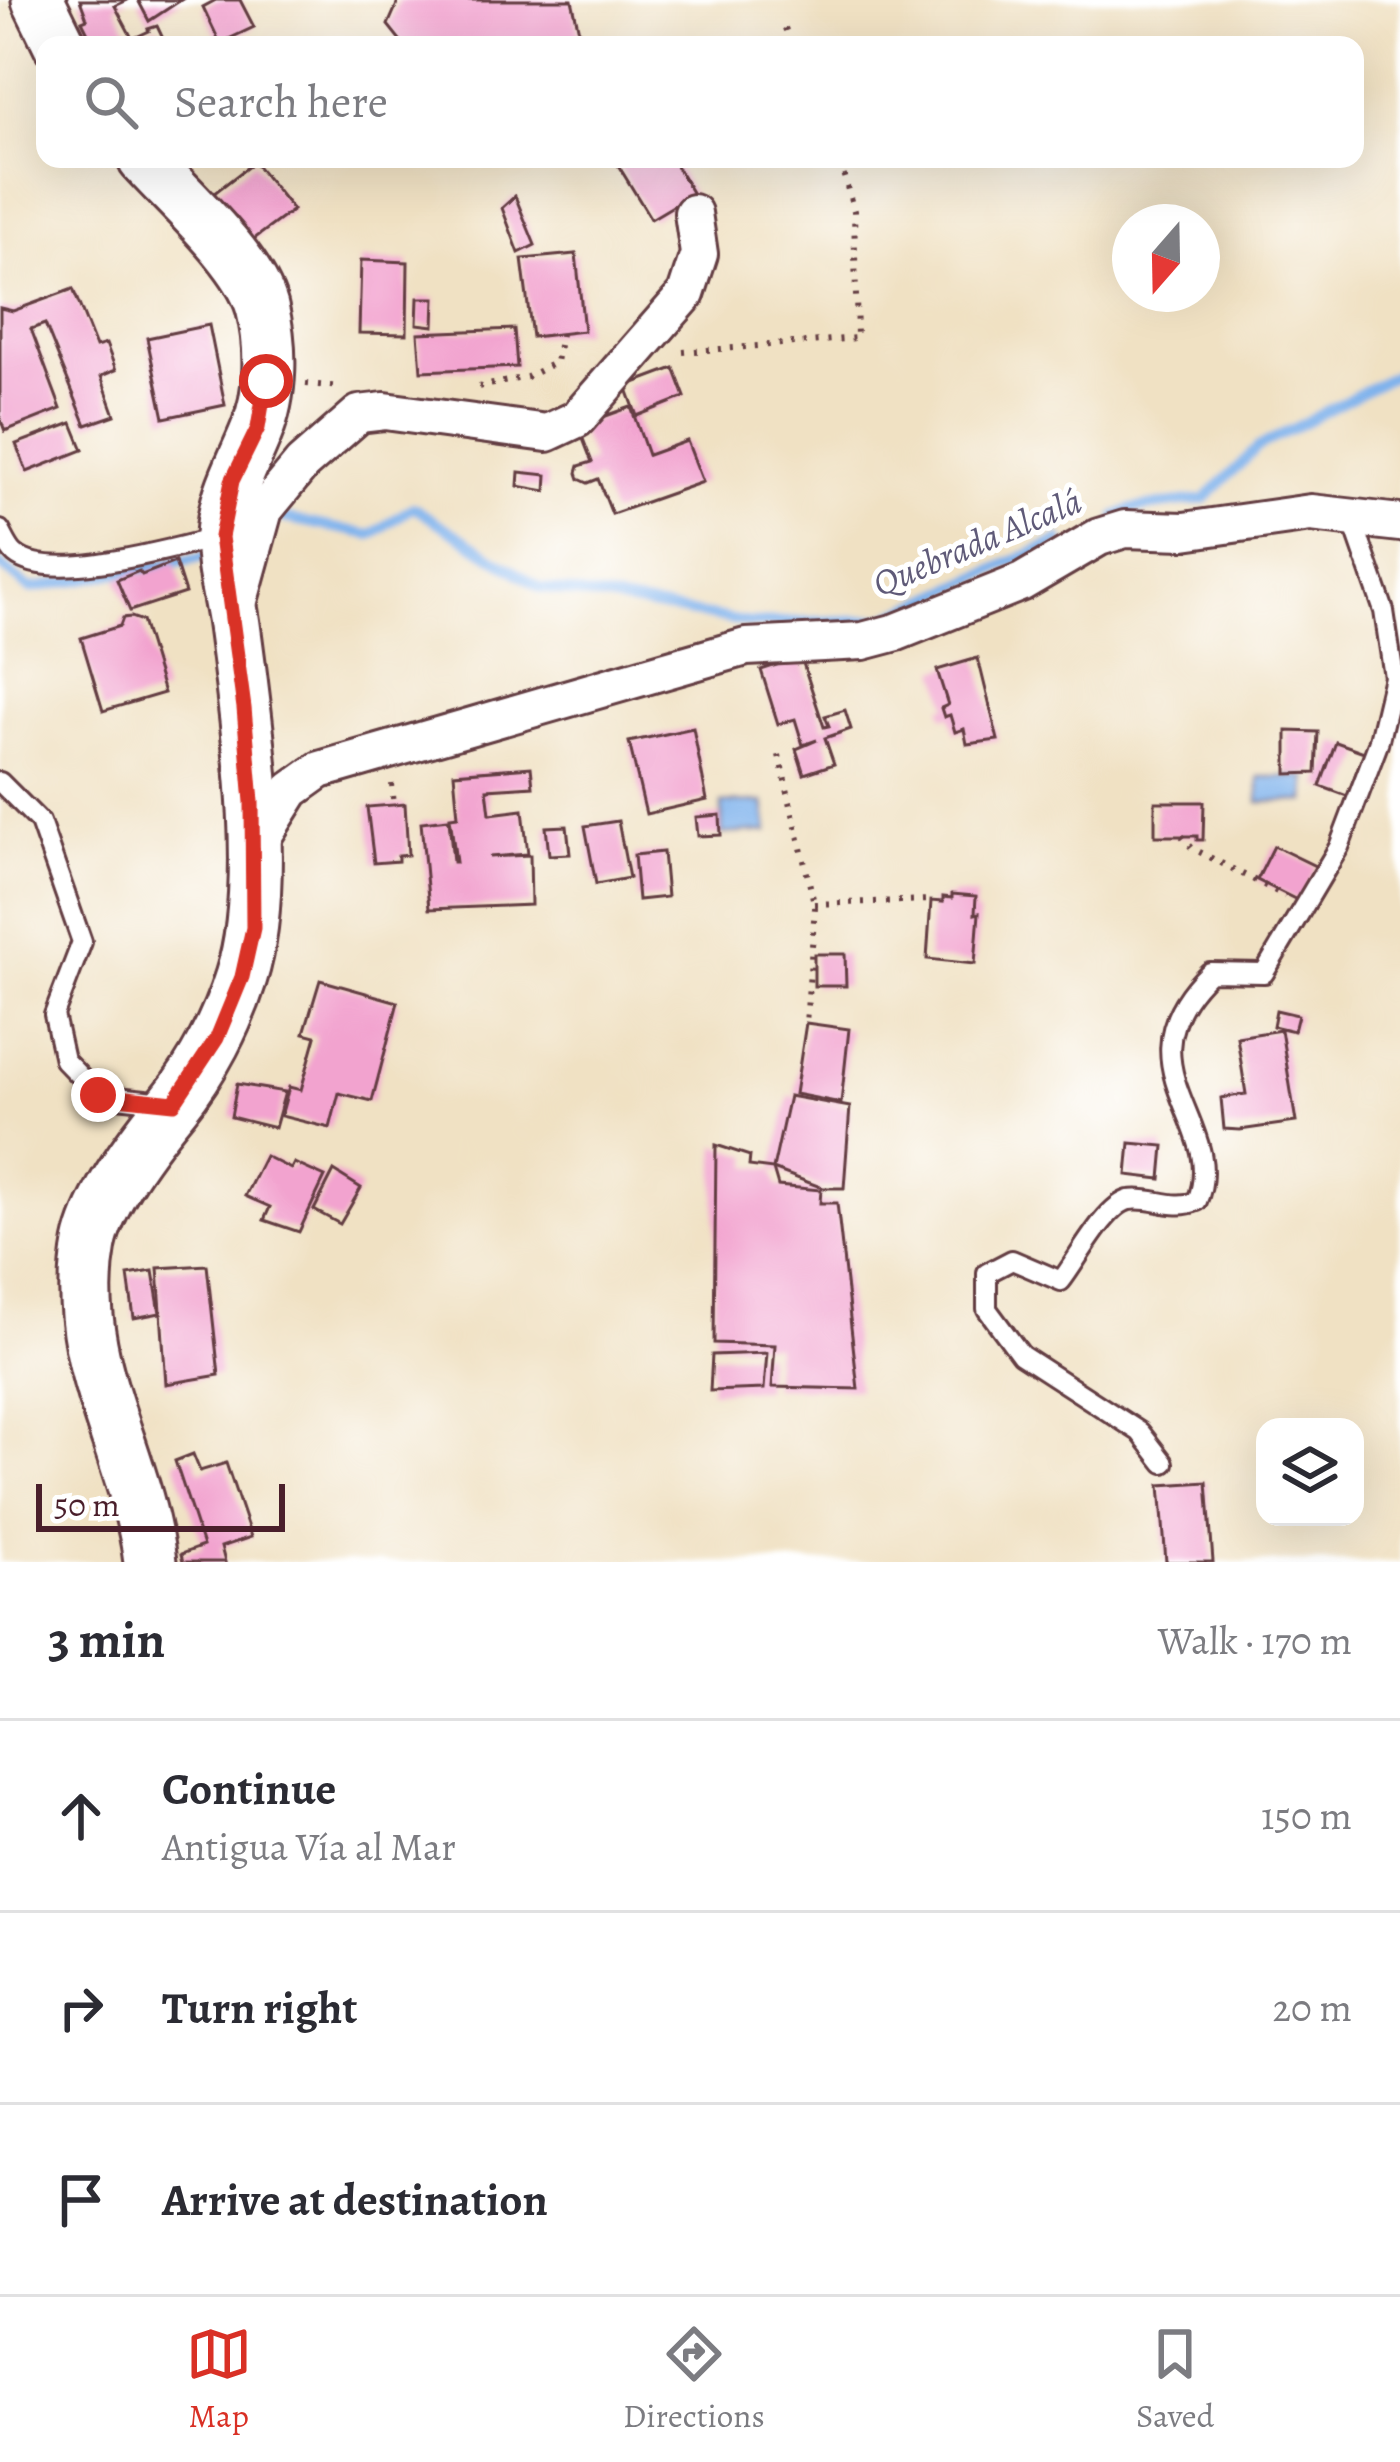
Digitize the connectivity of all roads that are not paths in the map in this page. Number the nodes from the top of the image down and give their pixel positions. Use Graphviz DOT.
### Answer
graph roads {
  1 [pos="38,0"];
  2 [pos="56,36"];
  3 [pos="152,168"];
  4 [pos="693,213"];
  5 [pos="1352,519"];
  6 [pos="1400,524"];
  7 [pos="0,530"];
  8 [pos="221,537"];
  9 [pos="233,620"];
  10 [pos="0,782"];
  11 [pos="253,852"];
  12 [pos="174,1103"];
  13 [pos="1164,1463"];
  14 [pos="150,1562"];
  1 -- 2 [label="main road"];
  3 -- 8 [label="main road"];
  4 -- 9 [label="street"];
  5 -- 6 [label="street"];
  5 -- 11 [label="street"];
  5 -- 13 [label="lane"];
  7 -- 8 [label="lane"];
  8 -- 9 [label="main road"];
  9 -- 11 [label="main road"];
  10 -- 12 [label="lane"];
  11 -- 12 [label="main road"];
  12 -- 14 [label="main road"];
}
